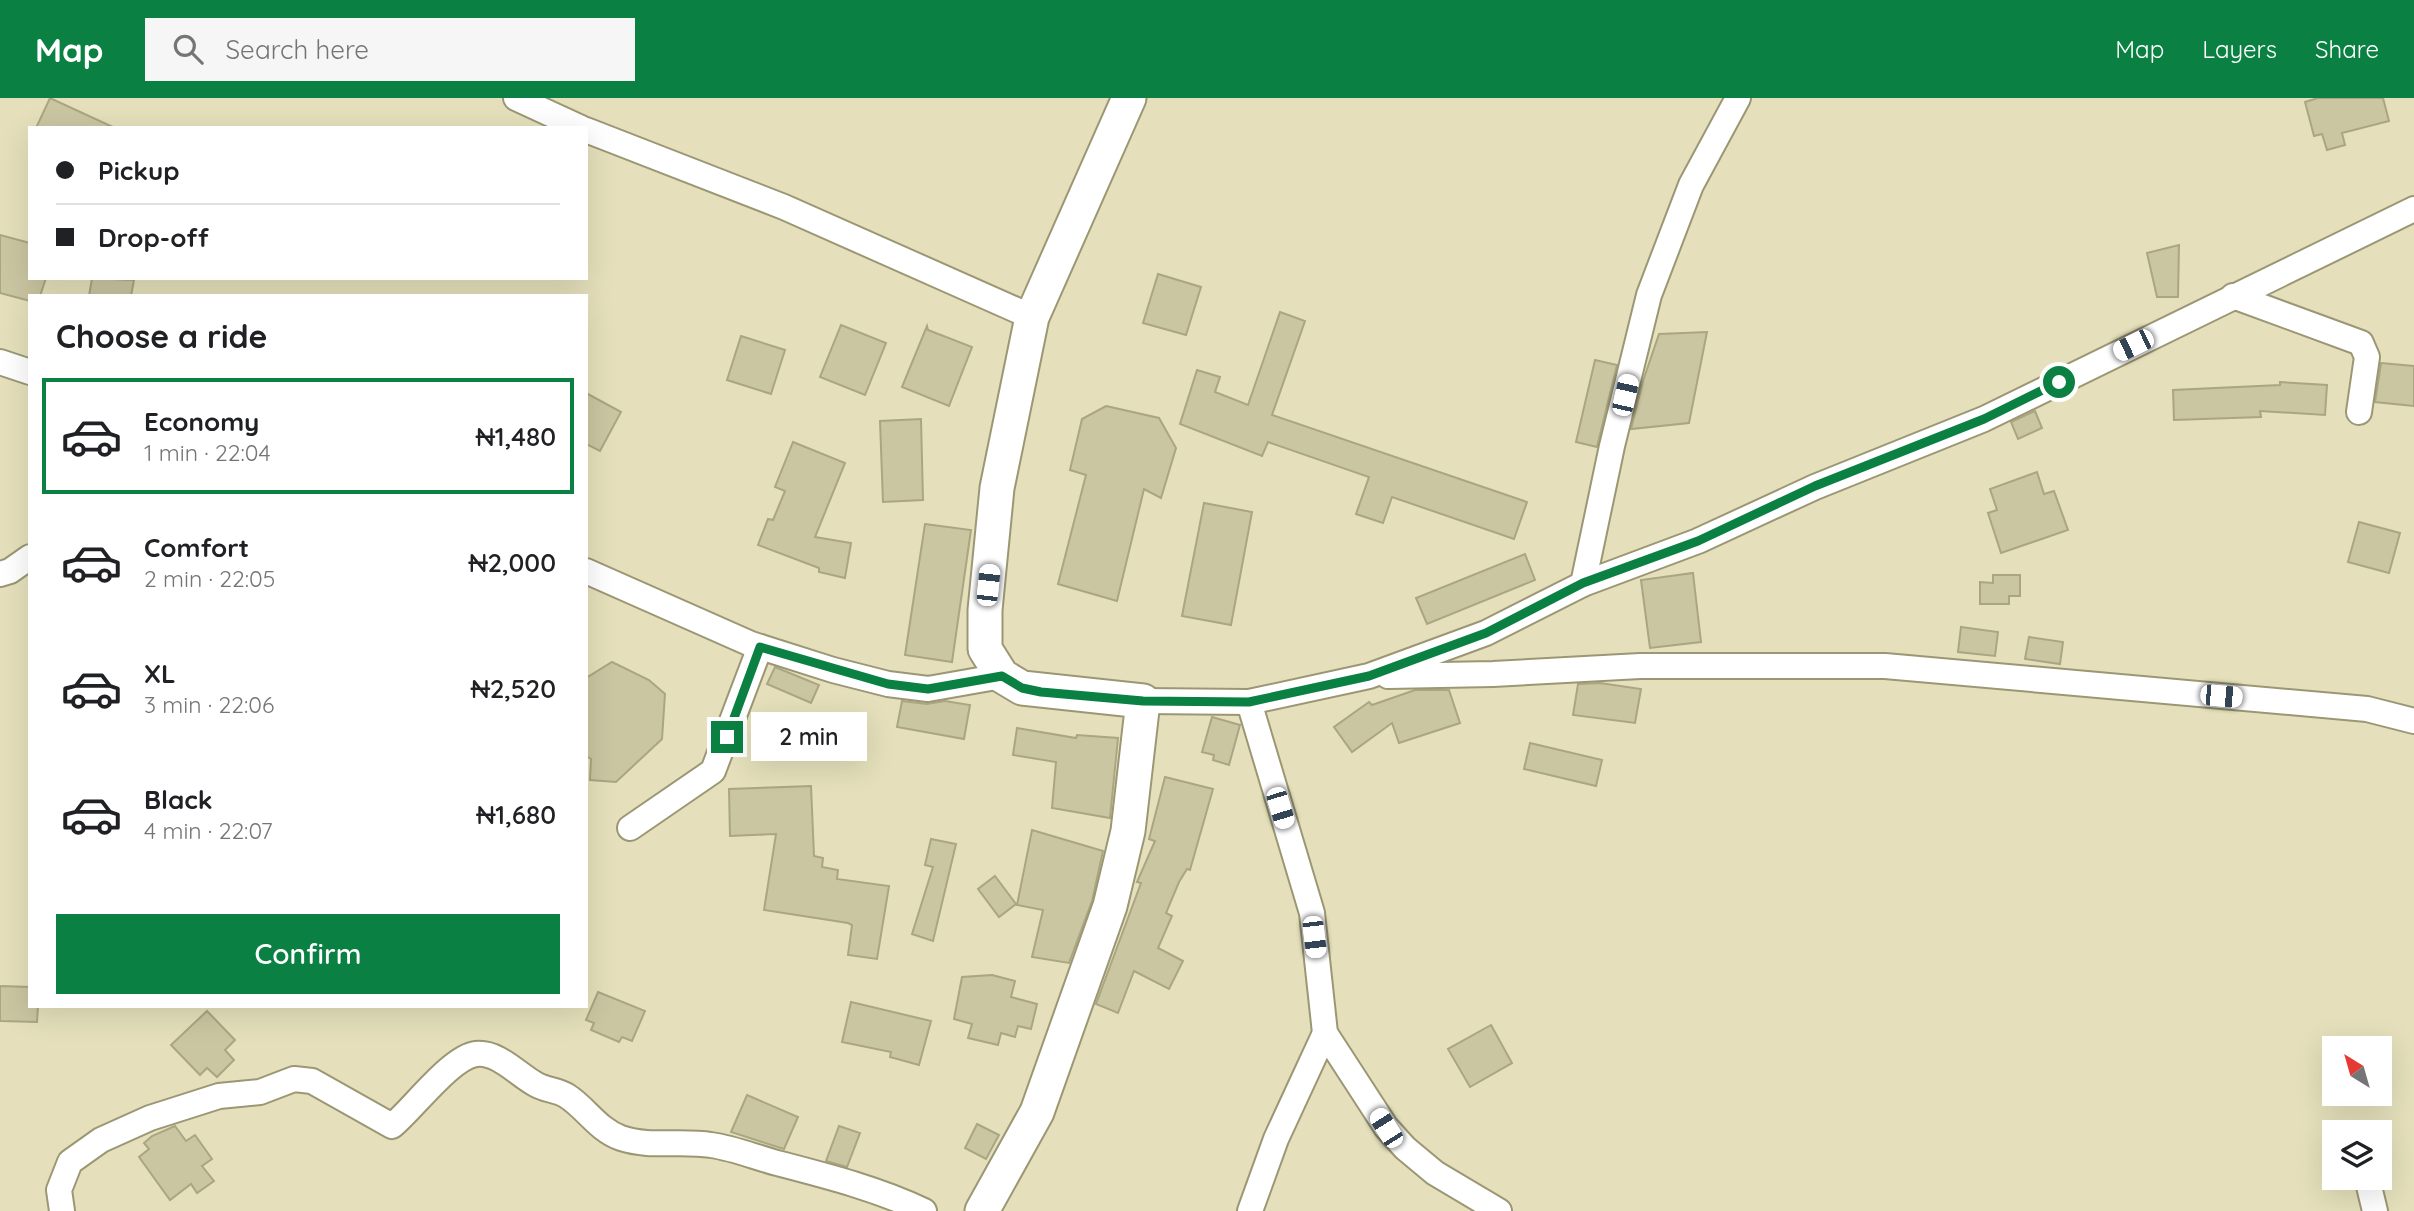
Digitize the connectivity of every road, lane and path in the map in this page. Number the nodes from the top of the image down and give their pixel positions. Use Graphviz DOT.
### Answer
graph roads {
  1 [pos="516,98"];
  2 [pos="1129,98"];
  3 [pos="1738,98"];
  4 [pos="577,126"];
  5 [pos="588,131"];
  6 [pos="2414,209"];
  7 [pos="2233,296"];
  8 [pos="1032,317"];
  9 [pos="0,362"];
  10 [pos="28,371"];
  11 [pos="2359,412"];
  12 [pos="28,558"];
  13 [pos="588,571"];
  14 [pos="0,574"];
  15 [pos="1583,583"];
  16 [pos="760,647"];
  17 [pos="1002,676"];
  18 [pos="1369,676"];
  19 [pos="1143,701"];
  20 [pos="1249,702"];
  21 [pos="2414,721"];
  22 [pos="630,828"];
  23 [pos="1325,1032"];
  24 [pos="2370,1190"];
  25 [pos="1493,1208"];
  26 [pos="62,1211"];
  27 [pos="924,1211"];
  28 [pos="982,1211"];
  29 [pos="1250,1211"];
  30 [pos="2375,1211"];
  1 -- 4 [label="street"];
  2 -- 8 [label="street"];
  3 -- 15 [label="street"];
  5 -- 8 [label="street"];
  6 -- 7 [label="street"];
  7 -- 11 [label="street"];
  7 -- 15 [label="street"];
  8 -- 17 [label="street"];
  9 -- 10 [label="street"];
  12 -- 14 [label="street"];
  13 -- 16 [label="street"];
  15 -- 18 [label="street"];
  16 -- 17 [label="street"];
  16 -- 22 [label="street"];
  17 -- 19 [label="street"];
  18 -- 20 [label="street"];
  18 -- 21 [label="street"];
  19 -- 20 [label="street"];
  19 -- 28 [label="street"];
  20 -- 23 [label="street"];
  23 -- 25 [label="street"];
  23 -- 29 [label="street"];
  24 -- 30 [label="street"];
  26 -- 27 [label="street"];
}
